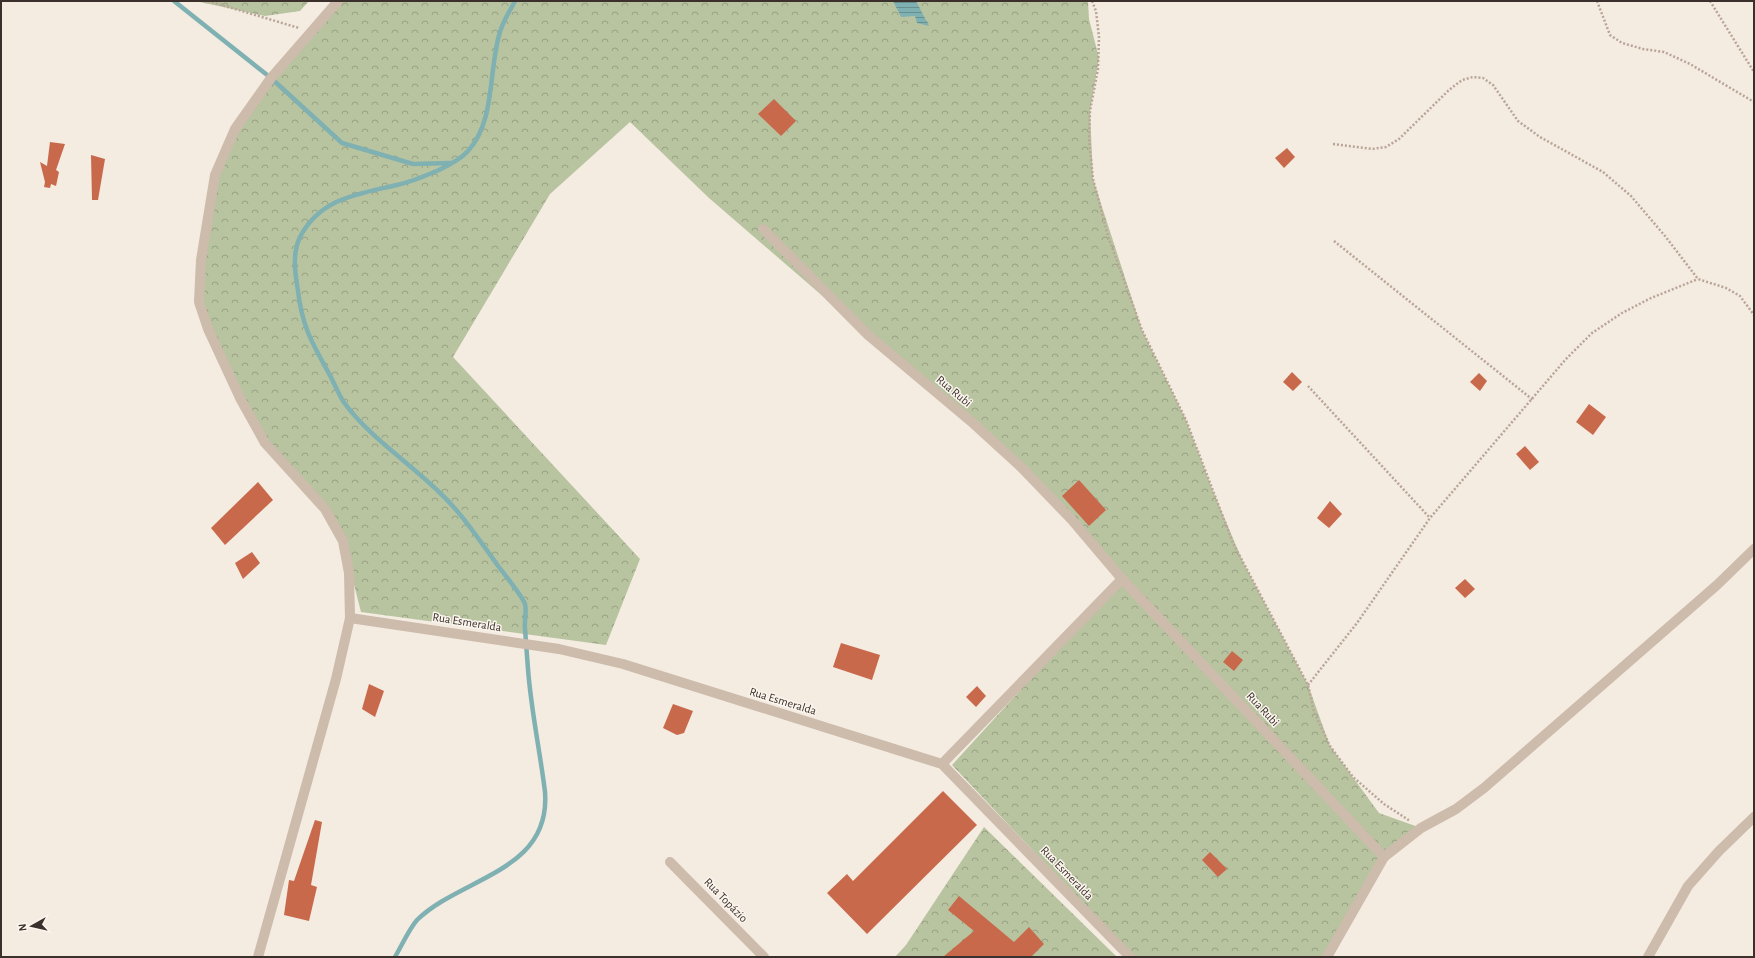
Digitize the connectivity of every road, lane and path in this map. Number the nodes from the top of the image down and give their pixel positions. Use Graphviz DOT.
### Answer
graph roads {
  1 [pos="208,1"];
  2 [pos="338,1"];
  3 [pos="1092,1"];
  4 [pos="1597,1"];
  5 [pos="1710,1"];
  6 [pos="311,32"];
  7 [pos="1754,72"];
  8 [pos="1754,102"];
  9 [pos="1333,144"];
  10 [pos="763,229"];
  11 [pos="1334,241"];
  12 [pos="1698,279"];
  13 [pos="1754,315"];
  14 [pos="1308,386"];
  15 [pos="1532,400"];
  16 [pos="1430,518"];
  17 [pos="1754,549"];
  18 [pos="1122,579"];
  19 [pos="350,618"];
  20 [pos="1308,685"];
  21 [pos="942,764"];
  22 [pos="1754,817"];
  23 [pos="1421,828"];
  24 [pos="1384,856"];
  25 [pos="670,862"];
  26 [pos="258,957"];
  27 [pos="764,957"];
  28 [pos="1130,957"];
  29 [pos="1326,957"];
  30 [pos="1648,957"];
  1 -- 6 [label="path"];
  2 -- 6 [label="street"];
  3 -- 20 [label="path"];
  4 -- 8 [label="path"];
  5 -- 7 [label="path"];
  6 -- 19 [label="street"];
  9 -- 12 [label="path"];
  10 -- 18 [label="street, Rua Rubi"];
  11 -- 15 [label="path"];
  12 -- 13 [label="path"];
  12 -- 15 [label="path"];
  14 -- 16 [label="path"];
  15 -- 16 [label="path"];
  16 -- 20 [label="path"];
  17 -- 23 [label="street"];
  18 -- 21 [label="street"];
  18 -- 24 [label="street, Rua Rubi"];
  19 -- 21 [label="street, Rua Esmeralda"];
  19 -- 26 [label="street"];
  20 -- 23 [label="path"];
  21 -- 28 [label="street, Rua Esmeralda"];
  22 -- 30 [label="street"];
  23 -- 24 [label="street"];
  24 -- 29 [label="street"];
  25 -- 27 [label="street, Rua Topázio"];
}
